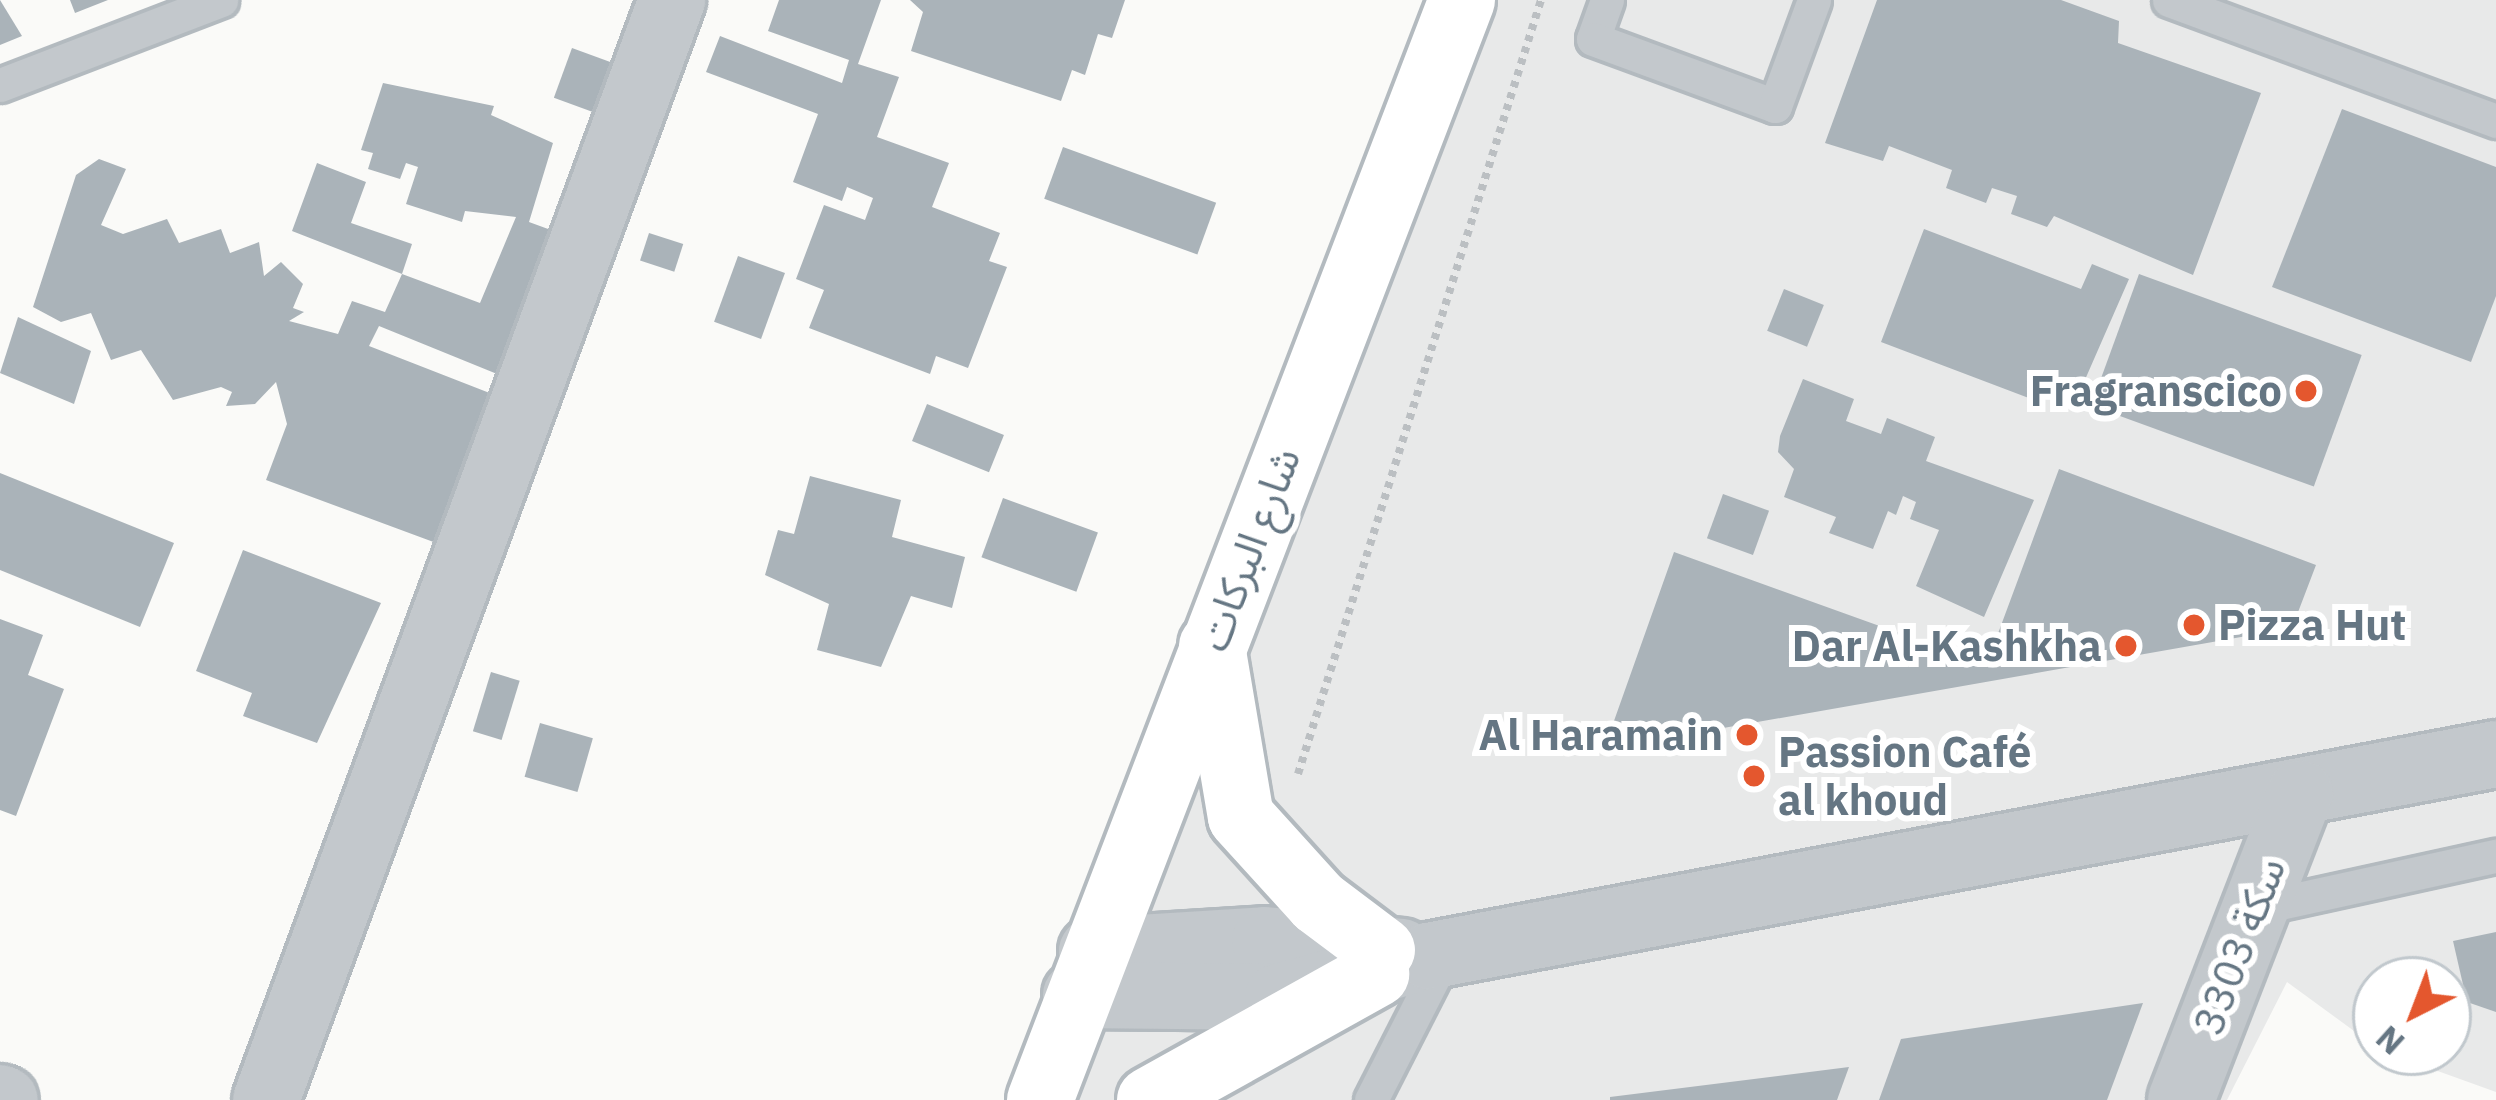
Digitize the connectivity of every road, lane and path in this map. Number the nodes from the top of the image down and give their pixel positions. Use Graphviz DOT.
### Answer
graph roads {
  1 [pos="221,0"];
  2 [pos="672,0"];
  3 [pos="1462,0"];
  4 [pos="1541,0"];
  5 [pos="1607,0"];
  6 [pos="1814,0"];
  7 [pos="2169,0"];
  8 [pos="0,85"];
  9 [pos="2496,122"];
  10 [pos="1212,643"];
  11 [pos="2496,754"];
  12 [pos="2300,793"];
  13 [pos="2496,856"];
  14 [pos="1277,863"];
  15 [pos="2252,909"];
  16 [pos="1408,958"];
  17 [pos="1084,973"];
  18 [pos="266,1100"];
  19 [pos="1040,1100"];
  20 [pos="1150,1100"];
  21 [pos="1372,1100"];
  22 [pos="2180,1100"];
  1 -- 8 [label="lane"];
  2 -- 18 [label="street"];
  3 -- 10 [label="street, شارع البركات"];
  4 -- 14 [label="path"];
  5 -- 6 [label="lane"];
  7 -- 9 [label="lane"];
  10 -- 14 [label="street"];
  10 -- 17 [label="street, شارع البركات"];
  11 -- 12 [label="street"];
  12 -- 15 [label="street, سكة 3303"];
  12 -- 16 [label="street"];
  13 -- 15 [label="lane"];
  14 -- 16 [label="street"];
  15 -- 22 [label="street, سكة 3303"];
  16 -- 17 [label="street"];
  16 -- 20 [label="street"];
  16 -- 21 [label="lane"];
  17 -- 19 [label="street, شارع البركات"];
}
